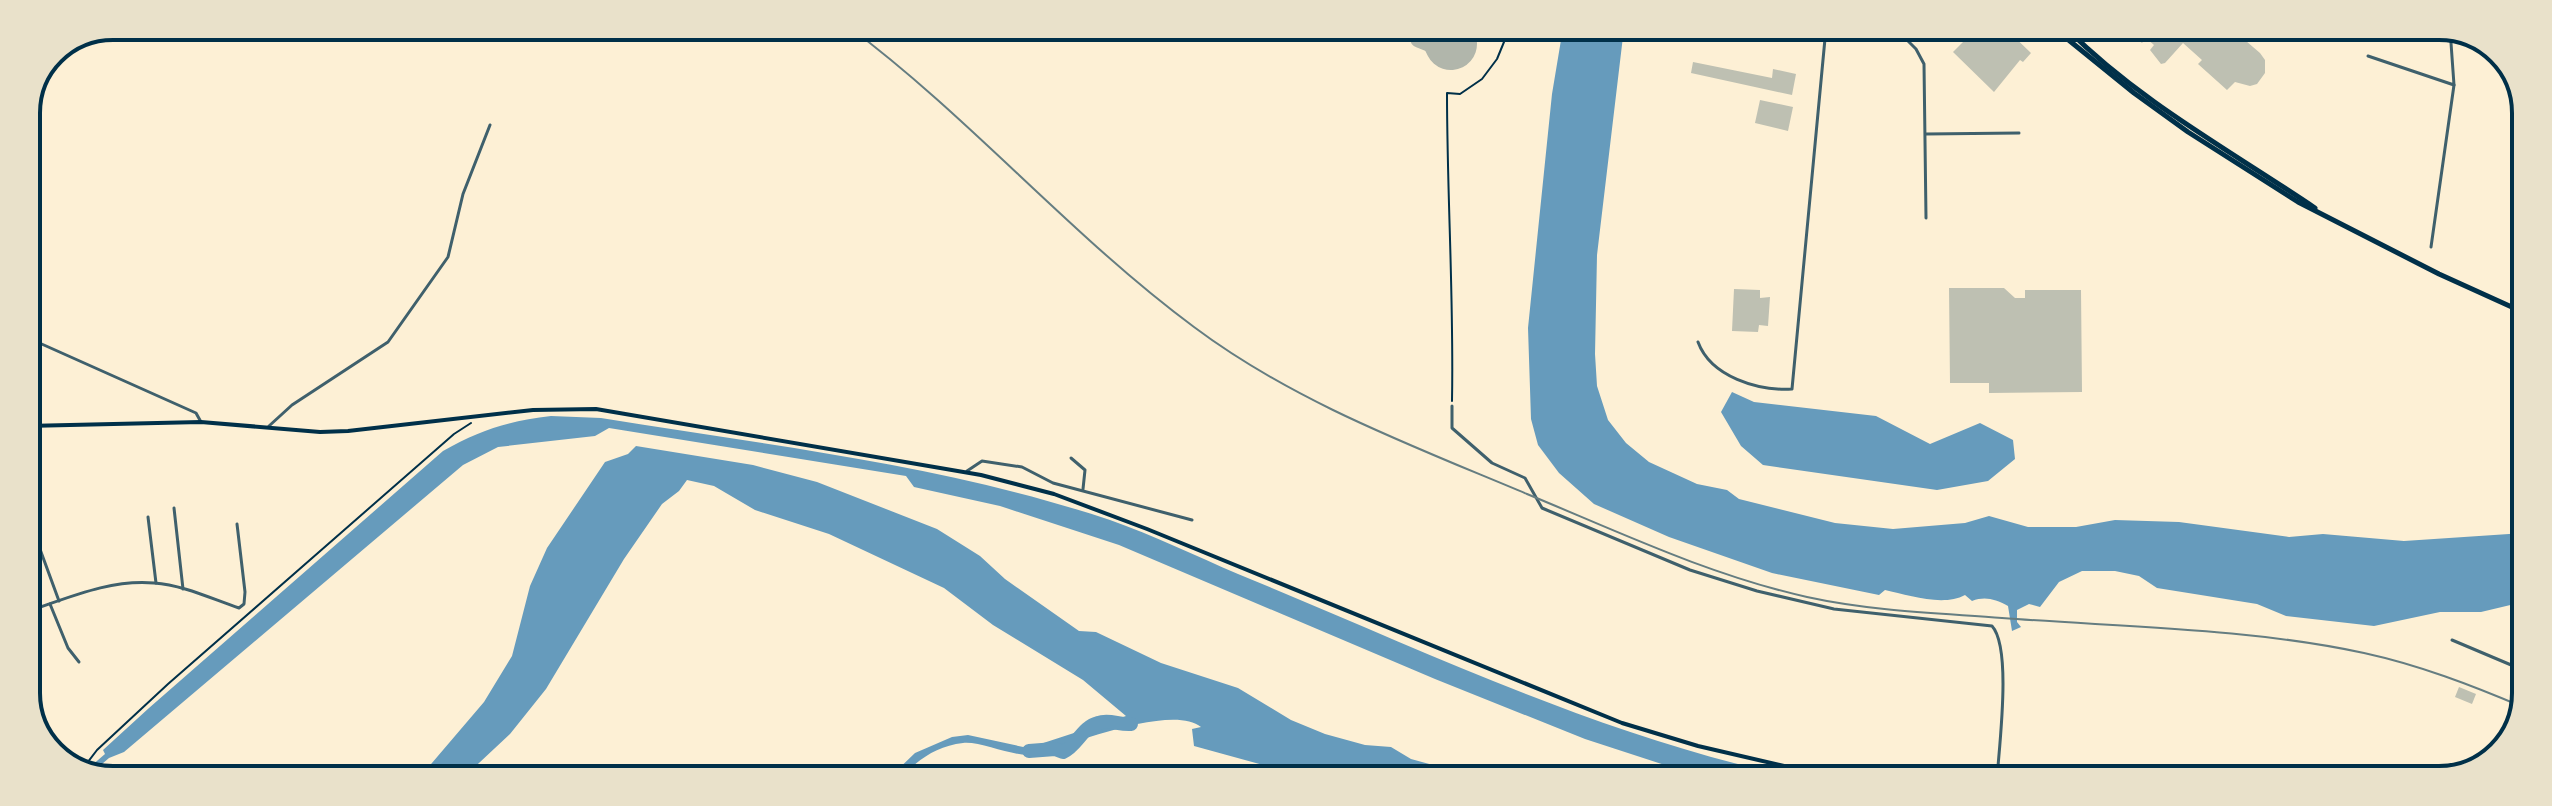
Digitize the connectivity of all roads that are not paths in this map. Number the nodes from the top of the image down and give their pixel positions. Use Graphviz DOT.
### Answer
graph roads {
  1 [pos="1825,40"];
  2 [pos="1907,40"];
  3 [pos="2069,40"];
  4 [pos="2080,40"];
  5 [pos="2451,41"];
  6 [pos="2368,56"];
  7 [pos="2454,85"];
  8 [pos="490,125"];
  9 [pos="2019,133"];
  10 [pos="1926,134"];
  11 [pos="1926,218"];
  12 [pos="2336,222"];
  13 [pos="2431,247"];
  14 [pos="2512,307"];
  15 [pos="1698,342"];
  16 [pos="40,343"];
  17 [pos="1452,406"];
  18 [pos="201,422"];
  19 [pos="40,426"];
  20 [pos="269,426"];
  21 [pos="1071,458"];
  22 [pos="967,471"];
  23 [pos="1053,483"];
  24 [pos="1083,489"];
  25 [pos="1054,494"];
  26 [pos="174,508"];
  27 [pos="148,517"];
  28 [pos="1192,520"];
  29 [pos="237,524"];
  30 [pos="40,549"];
  31 [pos="156,583"];
  32 [pos="183,589"];
  33 [pos="59,601"];
  34 [pos="50,604"];
  35 [pos="40,607"];
  36 [pos="2452,640"];
  37 [pos="79,662"];
  38 [pos="2512,665"];
  39 [pos="1784,766"];
  40 [pos="1998,766"];
  1 -- 15 [label="street"];
  2 -- 10 [label="street"];
  3 -- 12 [label="main road"];
  4 -- 12 [label="main road"];
  5 -- 7 [label="street"];
  6 -- 7 [label="street"];
  7 -- 13 [label="street"];
  8 -- 20 [label="street"];
  9 -- 10 [label="street"];
  10 -- 11 [label="street"];
  12 -- 14 [label="main road"];
  16 -- 18 [label="street"];
  17 -- 40 [label="street"];
  18 -- 19 [label="main road"];
  18 -- 20 [label="main road"];
  20 -- 22 [label="main road"];
  21 -- 24 [label="street"];
  22 -- 23 [label="street"];
  22 -- 25 [label="main road"];
  23 -- 24 [label="street"];
  23 -- 25 [label="street"];
  24 -- 28 [label="street"];
  25 -- 39 [label="main road"];
  26 -- 32 [label="street"];
  27 -- 31 [label="street"];
  29 -- 32 [label="street"];
  30 -- 33 [label="street"];
  31 -- 32 [label="street"];
  31 -- 33 [label="street"];
  33 -- 34 [label="street"];
  34 -- 35 [label="street"];
  34 -- 37 [label="street"];
  36 -- 38 [label="street"];
}
